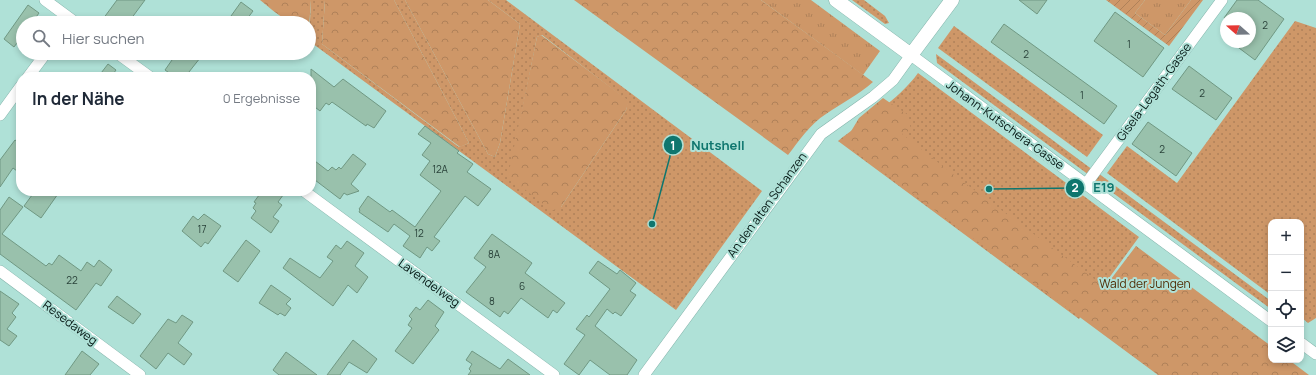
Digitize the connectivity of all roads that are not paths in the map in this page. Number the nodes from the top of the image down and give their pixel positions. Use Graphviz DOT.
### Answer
graph roads {
  1 [pos="45,0"];
  2 [pos="836,0"];
  3 [pos="952,0"];
  4 [pos="1222,0"];
  5 [pos="65,16"];
  6 [pos="911,56"];
  7 [pos="41,60"];
  8 [pos="127,60"];
  9 [pos="32,72"];
  10 [pos="143,72"];
  11 [pos="16,93"];
  12 [pos="0,115"];
  13 [pos="1086,184"];
  14 [pos="311,196"];
  15 [pos="0,271"];
  16 [pos="1268,319"];
  17 [pos="1304,345"];
  18 [pos="1316,354"];
  19 [pos="140,375"];
  20 [pos="554,375"];
  21 [pos="644,375"];
  1 -- 5 [label="street"];
  2 -- 6 [label="street, Johann-Kutschera-Gasse"];
  3 -- 6 [label="street"];
  4 -- 13 [label="street, Gisela-Legath-Gasse"];
  6 -- 13 [label="street, Johann-Kutschera-Gasse"];
  6 -- 21 [label="street, An den alten Schanzen"];
  7 -- 9 [label="street"];
  8 -- 10 [label="street"];
  11 -- 12 [label="street"];
  13 -- 16 [label="street, Johann-Kutschera-Gasse"];
  14 -- 20 [label="street, Lavendelweg"];
  15 -- 19 [label="street, Resedaweg"];
  17 -- 18 [label="street"];
}
